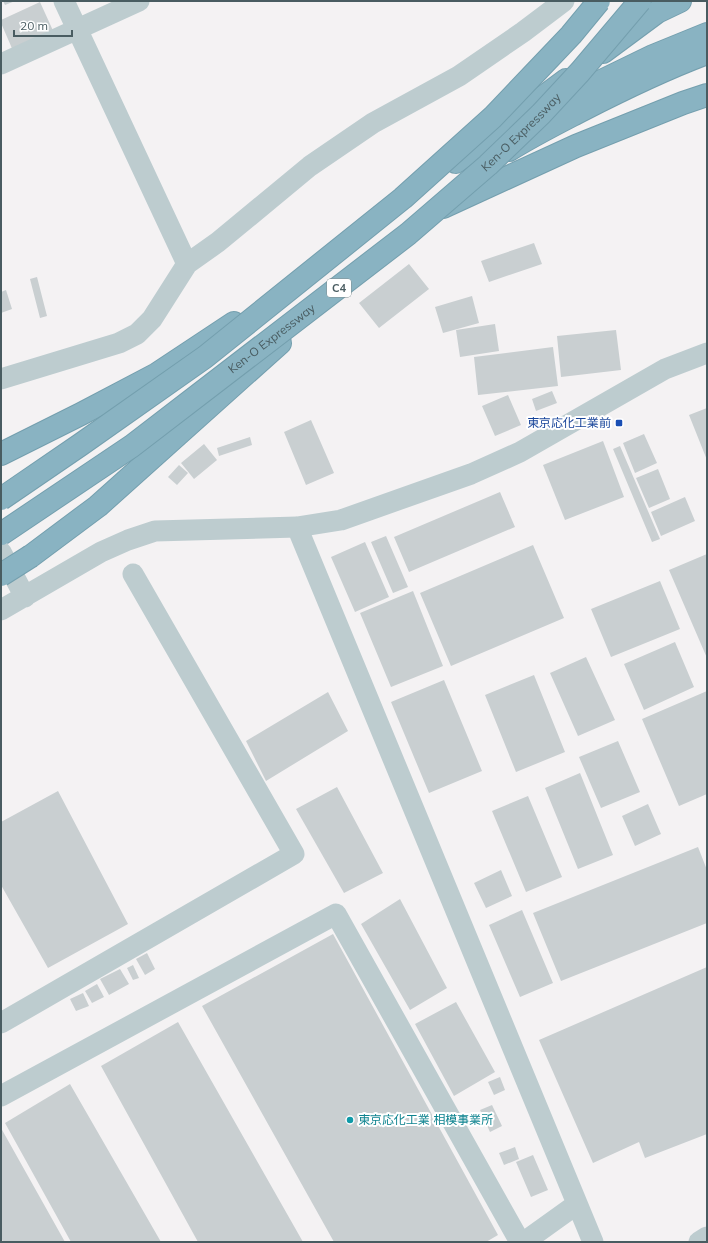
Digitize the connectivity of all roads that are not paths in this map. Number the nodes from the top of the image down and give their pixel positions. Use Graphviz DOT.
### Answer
graph roads {
  1 [pos="64,1"];
  2 [pos="139,1"];
  3 [pos="564,1"];
  4 [pos="599,1"];
  5 [pos="640,1"];
  6 [pos="680,1"];
  7 [pos="77,29"];
  8 [pos="707,34"];
  9 [pos="707,53"];
  10 [pos="1,64"];
  11 [pos="707,96"];
  12 [pos="494,133"];
  13 [pos="437,210"];
  14 [pos="188,264"];
  15 [pos="707,353"];
  16 [pos="1,379"];
  17 [pos="1,454"];
  18 [pos="1,499"];
  19 [pos="297,527"];
  20 [pos="1,534"];
  21 [pos="1,552"];
  22 [pos="132,574"];
  23 [pos="1,575"];
  24 [pos="25,597"];
  25 [pos="1,610"];
  26 [pos="1,1023"];
  27 [pos="1,1096"];
  28 [pos="577,1204"];
  29 [pos="707,1237"];
  30 [pos="520,1242"];
  31 [pos="524,1242"];
  32 [pos="593,1242"];
  33 [pos="699,1242"];
  1 -- 7 [label="street"];
  2 -- 7 [label="street"];
  3 -- 14 [label="street"];
  4 -- 18 [label="highway, C4, bridge"];
  5 -- 20 [label="highway, Ken-O Expressway / C4, bridge"];
  6 -- 12 [label="highway"];
  7 -- 10 [label="street"];
  7 -- 14 [label="street"];
  8 -- 12 [label="highway"];
  9 -- 13 [label="highway"];
  11 -- 13 [label="highway"];
  12 -- 17 [label="highway"];
  13 -- 23 [label="highway, bridge"];
  14 -- 16 [label="street"];
  15 -- 19 [label="street"];
  19 -- 24 [label="street"];
  19 -- 28 [label="street"];
  21 -- 24 [label="street"];
  22 -- 26 [label="street"];
  24 -- 25 [label="street"];
  27 -- 30 [label="street"];
  28 -- 31 [label="street"];
  28 -- 32 [label="street"];
  29 -- 33 [label="street"];
}
